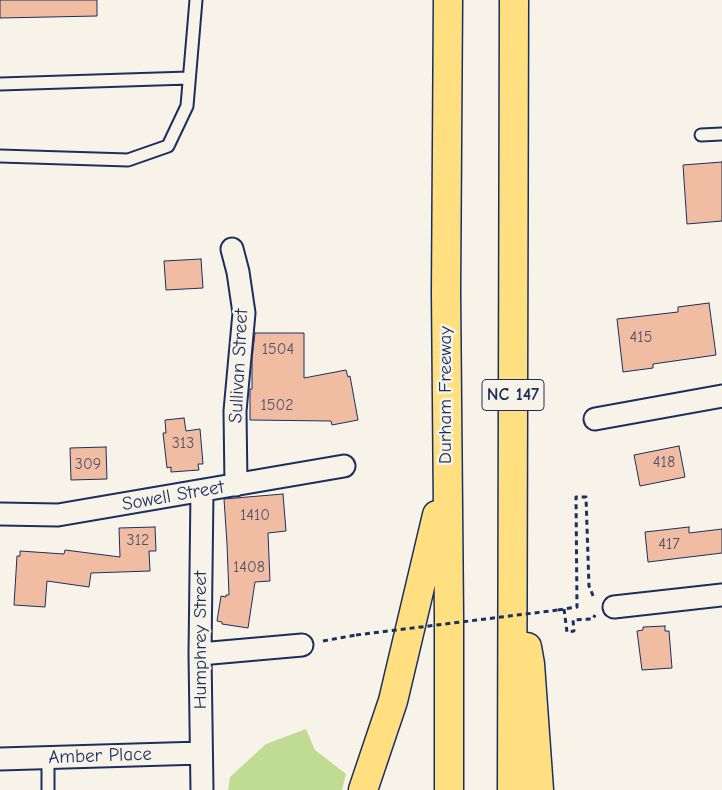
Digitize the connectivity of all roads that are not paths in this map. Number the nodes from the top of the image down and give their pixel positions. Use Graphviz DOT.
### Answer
graph roads {
  1 [pos="196,0"];
  2 [pos="448,0"];
  3 [pos="514,0"];
  4 [pos="189,78"];
  5 [pos="0,84"];
  6 [pos="722,134"];
  7 [pos="701,135"];
  8 [pos="0,156"];
  9 [pos="232,249"];
  10 [pos="722,396"];
  11 [pos="594,418"];
  12 [pos="344,466"];
  13 [pos="447,474"];
  14 [pos="236,485"];
  15 [pos="202,491"];
  16 [pos="0,514"];
  17 [pos="512,582"];
  18 [pos="722,595"];
  19 [pos="606,608"];
  20 [pos="302,645"];
  21 [pos="200,654"];
  22 [pos="201,753"];
  23 [pos="48,757"];
  24 [pos="0,759"];
  25 [pos="48,790"];
  26 [pos="202,790"];
  27 [pos="364,790"];
  28 [pos="449,790"];
  29 [pos="512,790"];
  30 [pos="539,790"];
  1 -- 4 [label="lane"];
  2 -- 13 [label="highway, Durham Freeway"];
  3 -- 17 [label="highway, NC 147"];
  4 -- 5 [label="lane"];
  4 -- 8 [label="lane"];
  6 -- 7 [label="lane"];
  9 -- 14 [label="street, Sullivan Street"];
  10 -- 11 [label="street"];
  12 -- 14 [label="street, Sowell Street"];
  13 -- 27 [label="highway"];
  13 -- 28 [label="highway, Durham Freeway"];
  14 -- 15 [label="street, Sowell Street"];
  15 -- 16 [label="street, Sowell Street"];
  15 -- 21 [label="street, Humphrey Street"];
  17 -- 29 [label="highway, NC 147"];
  17 -- 30 [label="highway"];
  18 -- 19 [label="street"];
  20 -- 21 [label="street"];
  21 -- 22 [label="street, Humphrey Street"];
  22 -- 23 [label="street, Amber Place"];
  22 -- 26 [label="street, Humphrey Street"];
  23 -- 24 [label="street, Amber Place"];
  23 -- 25 [label="lane"];
}
